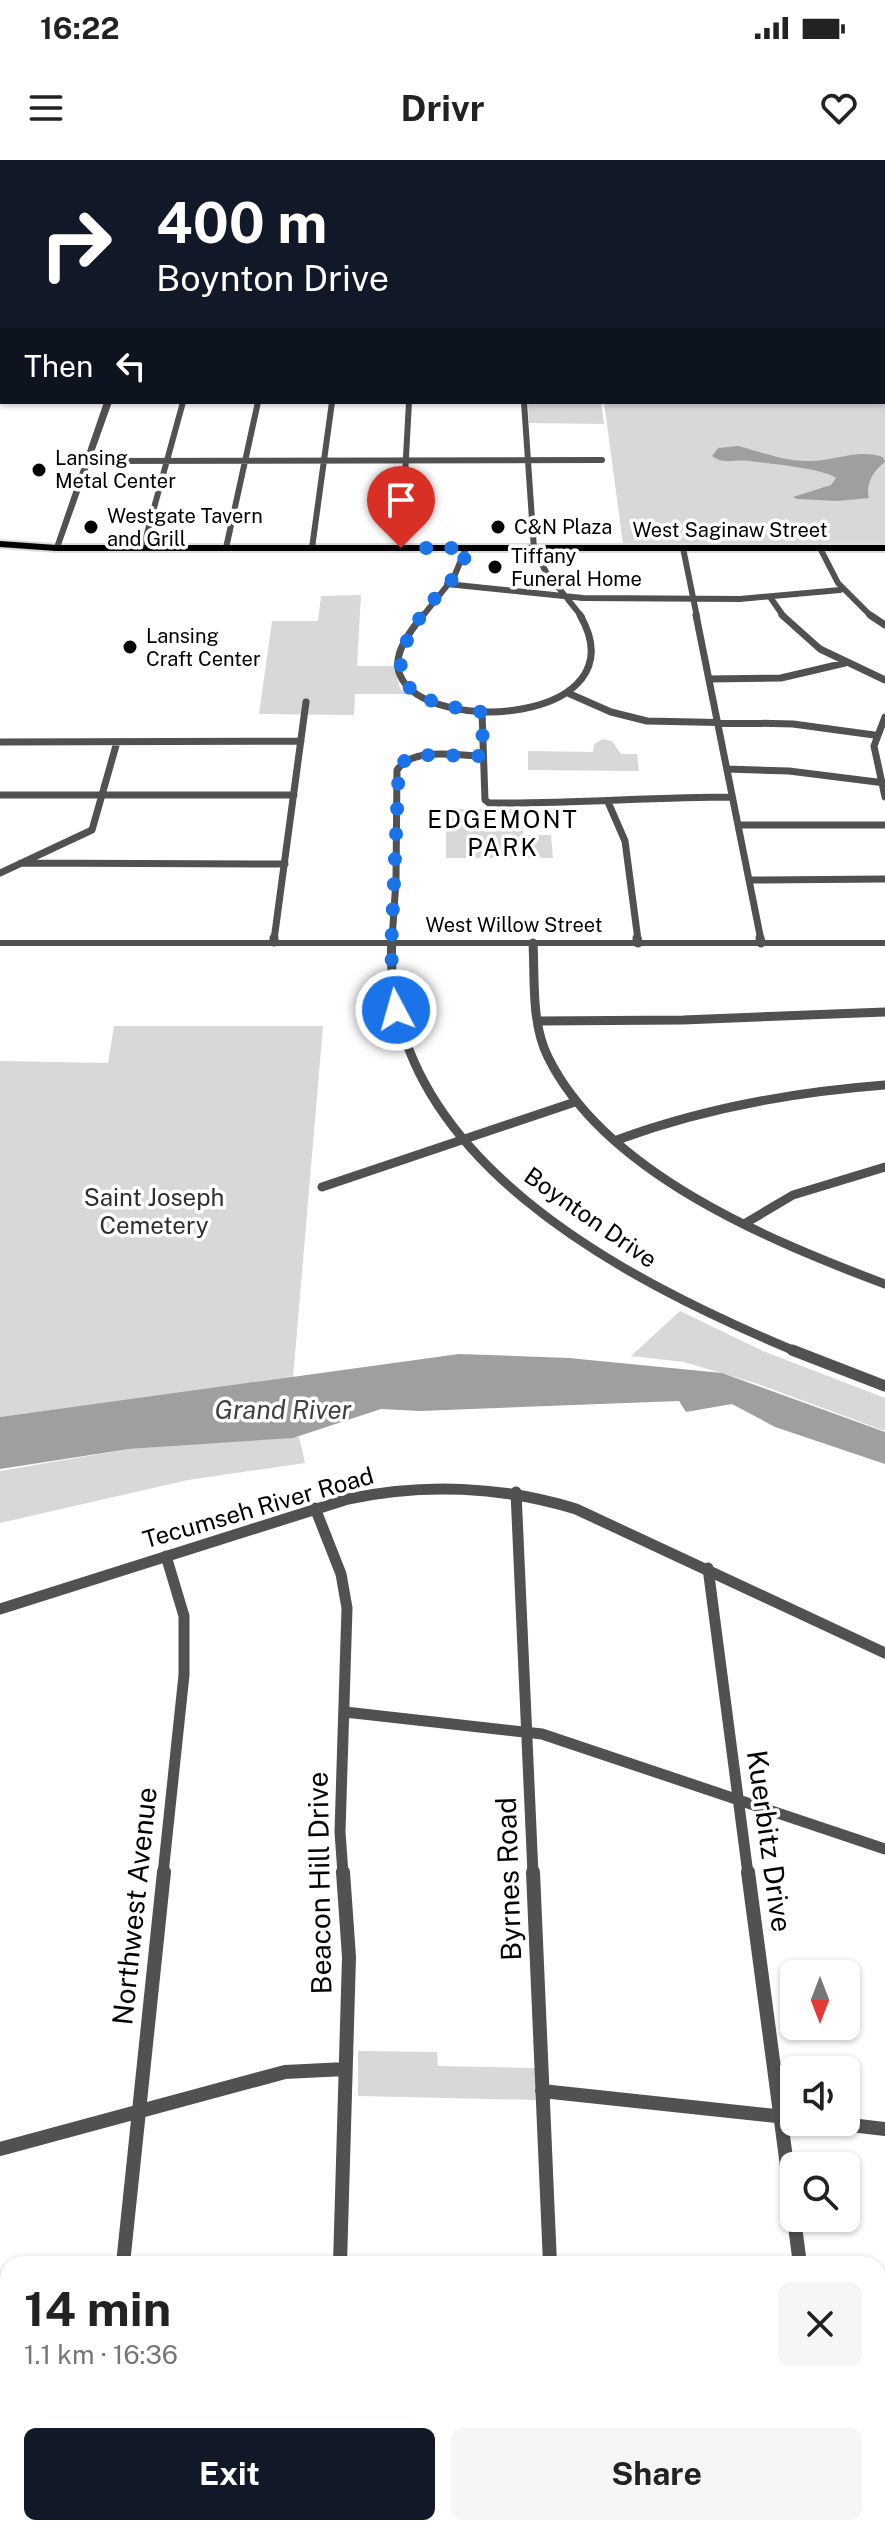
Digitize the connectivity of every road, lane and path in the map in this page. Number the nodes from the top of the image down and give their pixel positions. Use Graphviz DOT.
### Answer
graph roads {
  1 [pos="107,404"];
  2 [pos="182,404"];
  3 [pos="258,404"];
  4 [pos="332,404"];
  5 [pos="409,404"];
  6 [pos="524,404"];
  7 [pos="166,460"];
  8 [pos="246,460"];
  9 [pos="324,460"];
  10 [pos="406,460"];
  11 [pos="527,460"];
  12 [pos="602,460"];
  13 [pos="85,461"];
  14 [pos="0,545"];
  15 [pos="56,548"];
  16 [pos="143,548"];
  17 [pos="226,548"];
  18 [pos="312,548"];
  19 [pos="401,548"];
  20 [pos="466,548"];
  21 [pos="534,548"];
  22 [pos="683,548"];
  23 [pos="820,548"];
  24 [pos="885,548"];
  25 [pos="447,584"];
  26 [pos="840,590"];
  27 [pos="570,597"];
  28 [pos="770,597"];
  29 [pos="693,599"];
  30 [pos="885,625"];
  31 [pos="845,663"];
  32 [pos="709,679"];
  33 [pos="885,680"];
  34 [pos="570,694"];
  35 [pos="306,702"];
  36 [pos="482,712"];
  37 [pos="885,717"];
  38 [pos="718,722"];
  39 [pos="874,735"];
  40 [pos="301,741"];
  41 [pos="0,742"];
  42 [pos="117,742"];
  43 [pos="483,756"];
  44 [pos="727,769"];
  45 [pos="883,783"];
  46 [pos="0,795"];
  47 [pos="103,795"];
  48 [pos="294,795"];
  49 [pos="732,797"];
  50 [pos="885,797"];
  51 [pos="608,802"];
  52 [pos="738,825"];
  53 [pos="885,825"];
  54 [pos="21,863"];
  55 [pos="285,864"];
  56 [pos="0,873"];
  57 [pos="885,879"];
  58 [pos="749,880"];
  59 [pos="274,942"];
  60 [pos="0,943"];
  61 [pos="391,943"];
  62 [pos="533,943"];
  63 [pos="638,943"];
  64 [pos="761,943"];
  65 [pos="885,943"];
  66 [pos="885,1012"];
  67 [pos="539,1021"];
  68 [pos="885,1085"];
  69 [pos="575,1102"];
  70 [pos="464,1140"];
  71 [pos="617,1140"];
  72 [pos="885,1167"];
  73 [pos="322,1187"];
  74 [pos="744,1224"];
  75 [pos="884,1282"];
  76 [pos="885,1386"];
  77 [pos="516,1492"];
  78 [pos="315,1508"];
  79 [pos="166,1556"];
  80 [pos="708,1568"];
  81 [pos="0,1609"];
  82 [pos="885,1653"];
  83 [pos="345,1712"];
  84 [pos="528,1732"];
  85 [pos="737,1800"];
  86 [pos="885,1849"];
  87 [pos="345,2069"];
  88 [pos="780,2073"];
  89 [pos="542,2091"];
  90 [pos="139,2110"];
  91 [pos="780,2117"];
  92 [pos="860,2126"];
  93 [pos="885,2129"];
  94 [pos="789,2136"];
  95 [pos="0,2149"];
  96 [pos="124,2256"];
  97 [pos="340,2256"];
  98 [pos="550,2256"];
  99 [pos="799,2256"];
  1 -- 13 [label="street"];
  2 -- 7 [label="street"];
  3 -- 8 [label="street"];
  4 -- 9 [label="street"];
  5 -- 10 [label="street"];
  6 -- 11 [label="street"];
  7 -- 8 [label="street"];
  7 -- 13 [label="street"];
  7 -- 16 [label="street"];
  8 -- 9 [label="street"];
  8 -- 17 [label="street"];
  9 -- 10 [label="street"];
  9 -- 18 [label="street"];
  10 -- 11 [label="street"];
  10 -- 19 [label="street"];
  11 -- 12 [label="street"];
  11 -- 21 [label="street"];
  13 -- 15 [label="street"];
  14 -- 15 [label="main road, West Saginaw Street"];
  15 -- 16 [label="main road, West Saginaw Street"];
  16 -- 17 [label="main road, West Saginaw Street"];
  17 -- 18 [label="main road, West Saginaw Street"];
  18 -- 19 [label="main road, West Saginaw Street"];
  19 -- 20 [label="main road, West Saginaw Street"];
  20 -- 21 [label="main road, West Saginaw Street"];
  20 -- 25 [label="street"];
  21 -- 22 [label="main road, West Saginaw Street"];
  21 -- 27 [label="street"];
  22 -- 23 [label="main road, West Saginaw Street"];
  22 -- 29 [label="street"];
  23 -- 24 [label="main road, West Saginaw Street"];
  23 -- 26 [label="street"];
  25 -- 27 [label="street"];
  25 -- 36 [label="street"];
  26 -- 28 [label="street"];
  26 -- 30 [label="street"];
  27 -- 29 [label="street"];
  27 -- 34 [label="street"];
  28 -- 29 [label="street"];
  28 -- 31 [label="street"];
  29 -- 32 [label="street"];
  31 -- 32 [label="street"];
  31 -- 33 [label="street"];
  32 -- 38 [label="street"];
  34 -- 36 [label="street"];
  34 -- 38 [label="street"];
  35 -- 40 [label="street"];
  36 -- 43 [label="street"];
  37 -- 39 [label="street"];
  38 -- 39 [label="street"];
  38 -- 44 [label="street"];
  39 -- 45 [label="street"];
  40 -- 42 [label="street"];
  40 -- 48 [label="street"];
  41 -- 42 [label="street"];
  42 -- 47 [label="street"];
  43 -- 51 [label="street"];
  43 -- 61 [label="street, Boynton Drive"];
  44 -- 45 [label="street"];
  44 -- 49 [label="street"];
  45 -- 50 [label="street"];
  46 -- 47 [label="street"];
  47 -- 48 [label="street"];
  47 -- 54 [label="street"];
  48 -- 55 [label="street"];
  49 -- 51 [label="street"];
  49 -- 52 [label="street"];
  51 -- 63 [label="street"];
  52 -- 53 [label="street"];
  52 -- 58 [label="street"];
  54 -- 55 [label="street"];
  54 -- 56 [label="street"];
  55 -- 59 [label="street"];
  57 -- 58 [label="street"];
  58 -- 64 [label="street"];
  59 -- 60 [label="street, West Willow Street"];
  59 -- 61 [label="street, West Willow Street"];
  61 -- 62 [label="street, West Willow Street"];
  61 -- 70 [label="street, Boynton Drive"];
  62 -- 63 [label="street, West Willow Street"];
  62 -- 67 [label="street"];
  63 -- 64 [label="street, West Willow Street"];
  64 -- 65 [label="street, West Willow Street"];
  66 -- 67 [label="street"];
  67 -- 69 [label="street"];
  68 -- 71 [label="street"];
  69 -- 70 [label="street"];
  69 -- 71 [label="street"];
  70 -- 73 [label="street"];
  70 -- 76 [label="street, Boynton Drive"];
  71 -- 74 [label="street"];
  72 -- 74 [label="street"];
  74 -- 75 [label="street"];
  77 -- 78 [label="street, Tecumseh River Road"];
  77 -- 80 [label="street, Tecumseh River Road"];
  77 -- 84 [label="street, Byrnes Road"];
  78 -- 79 [label="street, Tecumseh River Road"];
  78 -- 83 [label="street, Beacon Hill Drive"];
  79 -- 81 [label="street, Tecumseh River Road"];
  79 -- 90 [label="street, Northwest Avenue"];
  80 -- 82 [label="street, Tecumseh River Road"];
  80 -- 85 [label="street, Kuerbitz Drive"];
  83 -- 84 [label="street"];
  83 -- 87 [label="street, Beacon Hill Drive"];
  84 -- 85 [label="street"];
  84 -- 89 [label="street, Byrnes Road"];
  85 -- 86 [label="street"];
  85 -- 88 [label="street, Kuerbitz Drive"];
  87 -- 90 [label="street"];
  87 -- 97 [label="street, Beacon Hill Drive"];
  89 -- 91 [label="street"];
  89 -- 98 [label="street, Byrnes Road"];
  90 -- 95 [label="street"];
  90 -- 96 [label="street, Northwest Avenue"];
  92 -- 93 [label="street"];
  94 -- 99 [label="street, Kuerbitz Drive"];
}
